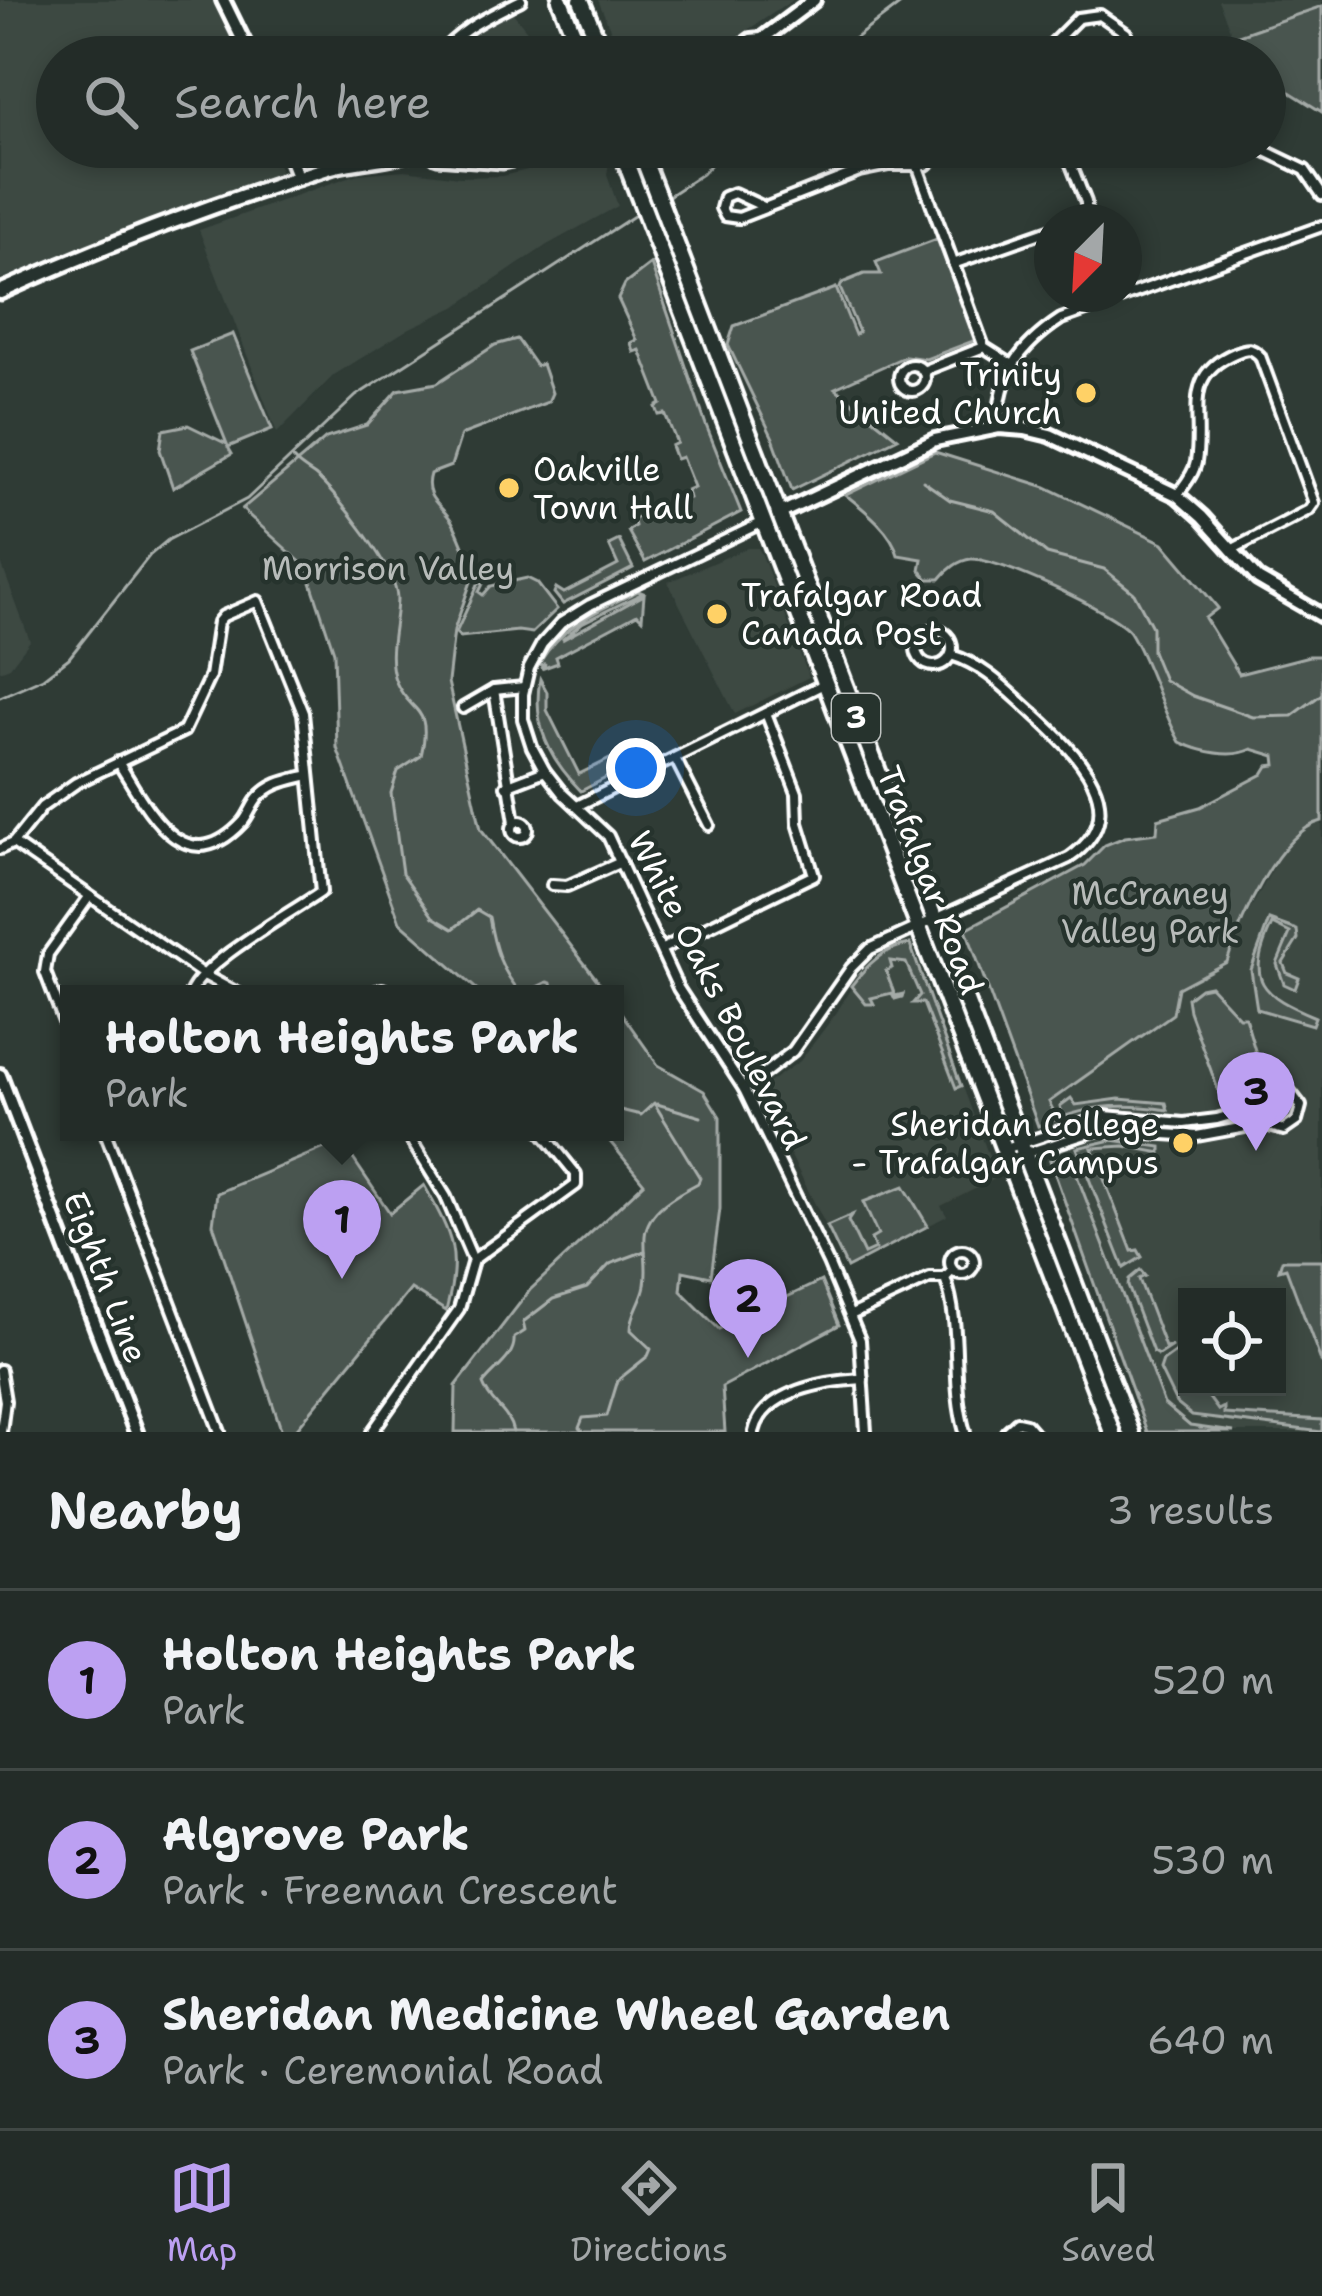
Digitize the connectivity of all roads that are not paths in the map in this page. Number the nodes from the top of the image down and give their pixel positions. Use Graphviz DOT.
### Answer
graph roads {
  1 [pos="223,0"];
  2 [pos="521,0"];
  3 [pos="560,0"];
  4 [pos="581,0"];
  5 [pos="814,0"];
  6 [pos="241,36"];
  7 [pos="459,36"];
  8 [pos="575,36"];
  9 [pos="596,36"];
  10 [pos="766,36"];
  11 [pos="1061,36"];
  12 [pos="1127,36"];
  13 [pos="1286,161"];
  14 [pos="294,168"];
  15 [pos="331,168"];
  16 [pos="627,168"];
  17 [pos="647,168"];
  18 [pos="874,168"];
  19 [pos="918,168"];
  20 [pos="1072,168"];
  21 [pos="298,178"];
  22 [pos="1322,195"];
  23 [pos="1086,204"];
  24 [pos="764,207"];
  25 [pos="1322,226"];
  26 [pos="1034,235"];
  27 [pos="953,264"];
  28 [pos="0,292"];
  29 [pos="984,347"];
  30 [pos="1011,364"];
  31 [pos="923,370"];
  32 [pos="999,427"];
  33 [pos="1177,496"];
  34 [pos="771,519"];
  35 [pos="1231,550"];
  36 [pos="1322,616"];
  37 [pos="951,655"];
  38 [pos="825,683"];
  39 [pos="524,687"];
  40 [pos="494,690"];
  41 [pos="463,708"];
  42 [pos="766,712"];
  43 [pos="675,758"];
  44 [pos="118,762"];
  45 [pos="545,771"];
  46 [pos="310,775"];
  47 [pos="506,786"];
  48 [pos="577,806"];
  49 [pos="515,822"];
  50 [pos="709,825"];
  51 [pos="13,843"];
  52 [pos="0,849"];
  53 [pos="621,862"];
  54 [pos="552,885"];
  55 [pos="89,897"];
  56 [pos="928,925"];
  57 [pos="662,950"];
  58 [pos="204,975"];
  59 [pos="197,985"];
  60 [pos="222,985"];
  61 [pos="60,1011"];
  62 [pos="0,1075"];
  63 [pos="744,1089"];
  64 [pos="1264,1100"];
  65 [pos="1266,1125"];
  66 [pos="108,1141"];
  67 [pos="411,1141"];
  68 [pos="549,1141"];
  69 [pos="1015,1151"];
  70 [pos="473,1260"];
  71 [pos="851,1315"];
  72 [pos="0,1370"];
  73 [pos="863,1379"];
  74 [pos="376,1430"];
  75 [pos="1,1432"];
  76 [pos="136,1432"];
  77 [pos="220,1432"];
  78 [pos="754,1432"];
  79 [pos="866,1432"];
  80 [pos="965,1432"];
  81 [pos="1006,1432"];
  82 [pos="1033,1432"];
  83 [pos="1112,1432"];
  84 [pos="1131,1432"];
  1 -- 6 [label="street"];
  2 -- 7 [label="street"];
  3 -- 8 [label="main road"];
  4 -- 9 [label="main road"];
  5 -- 10 [label="street"];
  11 -- 12 [label="street"];
  13 -- 22 [label="street"];
  14 -- 21 [label="street"];
  15 -- 21 [label="main road"];
  16 -- 34 [label="main road, Trafalgar Road / 3"];
  17 -- 34 [label="main road, Trafalgar Road / 3"];
  18 -- 24 [label="street"];
  19 -- 27 [label="street"];
  20 -- 23 [label="street"];
  21 -- 28 [label="main road"];
  24 -- 24 [label="street"];
  25 -- 30 [label="street"];
  26 -- 27 [label="street"];
  27 -- 29 [label="street"];
  29 -- 30 [label="street"];
  29 -- 31 [label="street"];
  30 -- 32 [label="street"];
  32 -- 33 [label="street"];
  32 -- 34 [label="street"];
  33 -- 35 [label="street"];
  33 -- 35 [label="street"];
  34 -- 38 [label="main road, Trafalgar Road / 3"];
  34 -- 39 [label="street"];
  34 -- 56 [label="main road, Trafalgar Road / 3"];
  35 -- 36 [label="street"];
  37 -- 37 [label="street"];
  37 -- 56 [label="street"];
  38 -- 42 [label="street"];
  38 -- 56 [label="main road, Trafalgar Road / 3"];
  39 -- 40 [label="street"];
  39 -- 45 [label="street, White Oaks Boulevard"];
  40 -- 41 [label="street"];
  40 -- 47 [label="street"];
  42 -- 43 [label="street"];
  42 -- 57 [label="street"];
  43 -- 48 [label="street"];
  43 -- 50 [label="street"];
  44 -- 46 [label="street"];
  44 -- 46 [label="street"];
  44 -- 51 [label="street"];
  45 -- 47 [label="street"];
  45 -- 48 [label="street, White Oaks Boulevard"];
  46 -- 58 [label="street"];
  47 -- 49 [label="street"];
  48 -- 53 [label="street, White Oaks Boulevard"];
  51 -- 52 [label="street"];
  51 -- 55 [label="street"];
  53 -- 54 [label="street"];
  53 -- 57 [label="street, White Oaks Boulevard"];
  55 -- 58 [label="street"];
  55 -- 61 [label="street"];
  56 -- 63 [label="street"];
  56 -- 69 [label="main road, Trafalgar Road / 3"];
  57 -- 63 [label="street, White Oaks Boulevard"];
  58 -- 59 [label="street"];
  58 -- 60 [label="street"];
  62 -- 76 [label="street, Eighth Line"];
  63 -- 71 [label="street, White Oaks Boulevard"];
  64 -- 65 [label="street"];
  64 -- 65 [label="street"];
  64 -- 69 [label="street"];
  65 -- 69 [label="street"];
  66 -- 77 [label="street"];
  67 -- 70 [label="street"];
  68 -- 70 [label="street"];
  69 -- 83 [label="main road, Trafalgar Road / 3"];
  69 -- 84 [label="main road, Trafalgar Road / 3"];
  70 -- 74 [label="street"];
  71 -- 73 [label="street, White Oaks Boulevard"];
  71 -- 80 [label="street"];
  72 -- 75 [label="street"];
  73 -- 78 [label="street"];
  73 -- 79 [label="street, White Oaks Boulevard"];
  81 -- 82 [label="street"];
}
